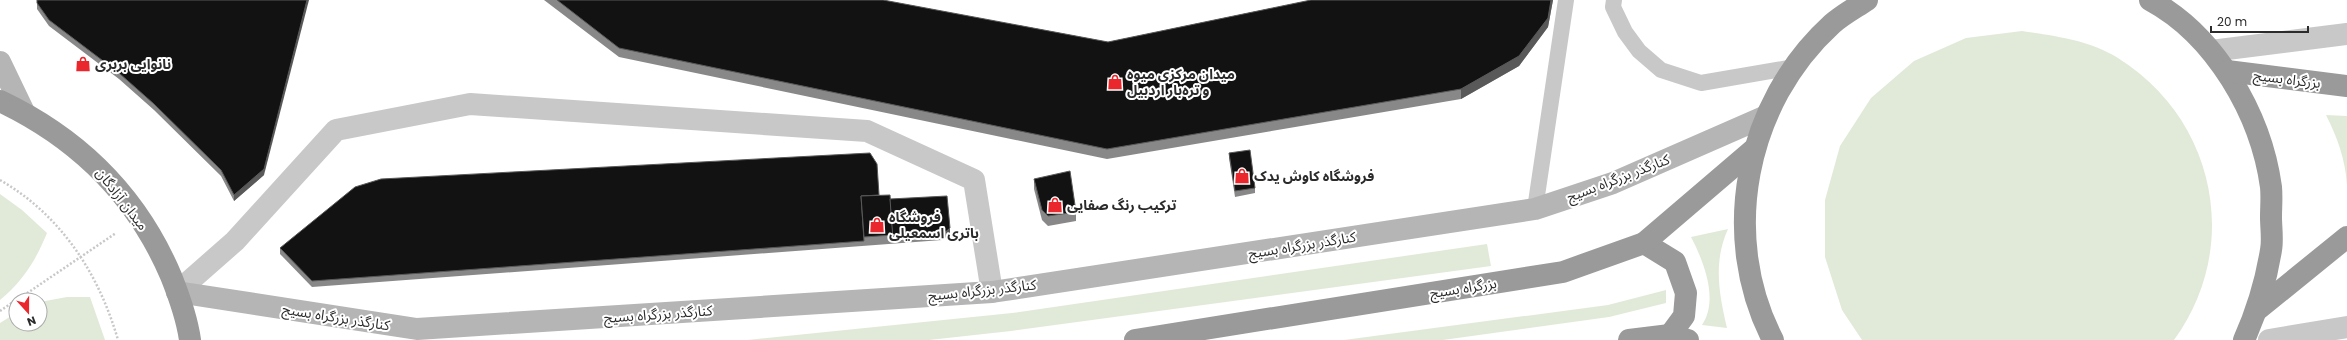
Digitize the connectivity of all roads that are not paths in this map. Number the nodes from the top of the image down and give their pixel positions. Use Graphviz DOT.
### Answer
graph roads {
  1 [pos="1566,0"];
  2 [pos="1614,0"];
  3 [pos="1867,0"];
  4 [pos="2150,0"];
  5 [pos="2347,34"];
  6 [pos="2211,50"];
  7 [pos="0,62"];
  8 [pos="1794,67"];
  9 [pos="2227,71"];
  10 [pos="2347,86"];
  11 [pos="0,101"];
  12 [pos="24,112"];
  13 [pos="1766,116"];
  14 [pos="1754,149"];
  15 [pos="1535,209"];
  16 [pos="2347,237"];
  17 [pos="1644,243"];
  18 [pos="177,292"];
  19 [pos="992,292"];
  20 [pos="2257,310"];
  21 [pos="2347,327"];
  22 [pos="194,337"];
  23 [pos="1679,337"];
  24 [pos="1136,340"];
  25 [pos="1629,340"];
  26 [pos="1773,340"];
  27 [pos="2244,340"];
  28 [pos="2269,340"];
  1 -- 15 [label="lane"];
  2 -- 8 [label="lane"];
  3 -- 8 [label="highway"];
  4 -- 6 [label="highway"];
  5 -- 6 [label="street"];
  6 -- 9 [label="highway"];
  7 -- 12 [label="main road"];
  8 -- 13 [label="highway"];
  9 -- 10 [label="highway, بزرگراه بسیج"];
  9 -- 20 [label="highway"];
  11 -- 12 [label="highway, میدان آزادگان"];
  12 -- 18 [label="highway, میدان آزادگان"];
  13 -- 14 [label="highway"];
  13 -- 15 [label="main road, کنارگذر بزرگراه بسیج"];
  14 -- 17 [label="highway, بزرگراه بسیج"];
  14 -- 26 [label="highway"];
  15 -- 19 [label="main road, کنارگذر بزرگراه بسیج"];
  16 -- 20 [label="highway"];
  17 -- 23 [label="highway"];
  17 -- 24 [label="highway, بزرگراه بسیج"];
  18 -- 19 [label="main road, کنارگذر بزرگراه بسیج"];
  18 -- 19 [label="street"];
  18 -- 22 [label="highway, میدان آزادگان"];
  20 -- 27 [label="highway"];
  21 -- 28 [label="street"];
  23 -- 25 [label="highway"];
}
